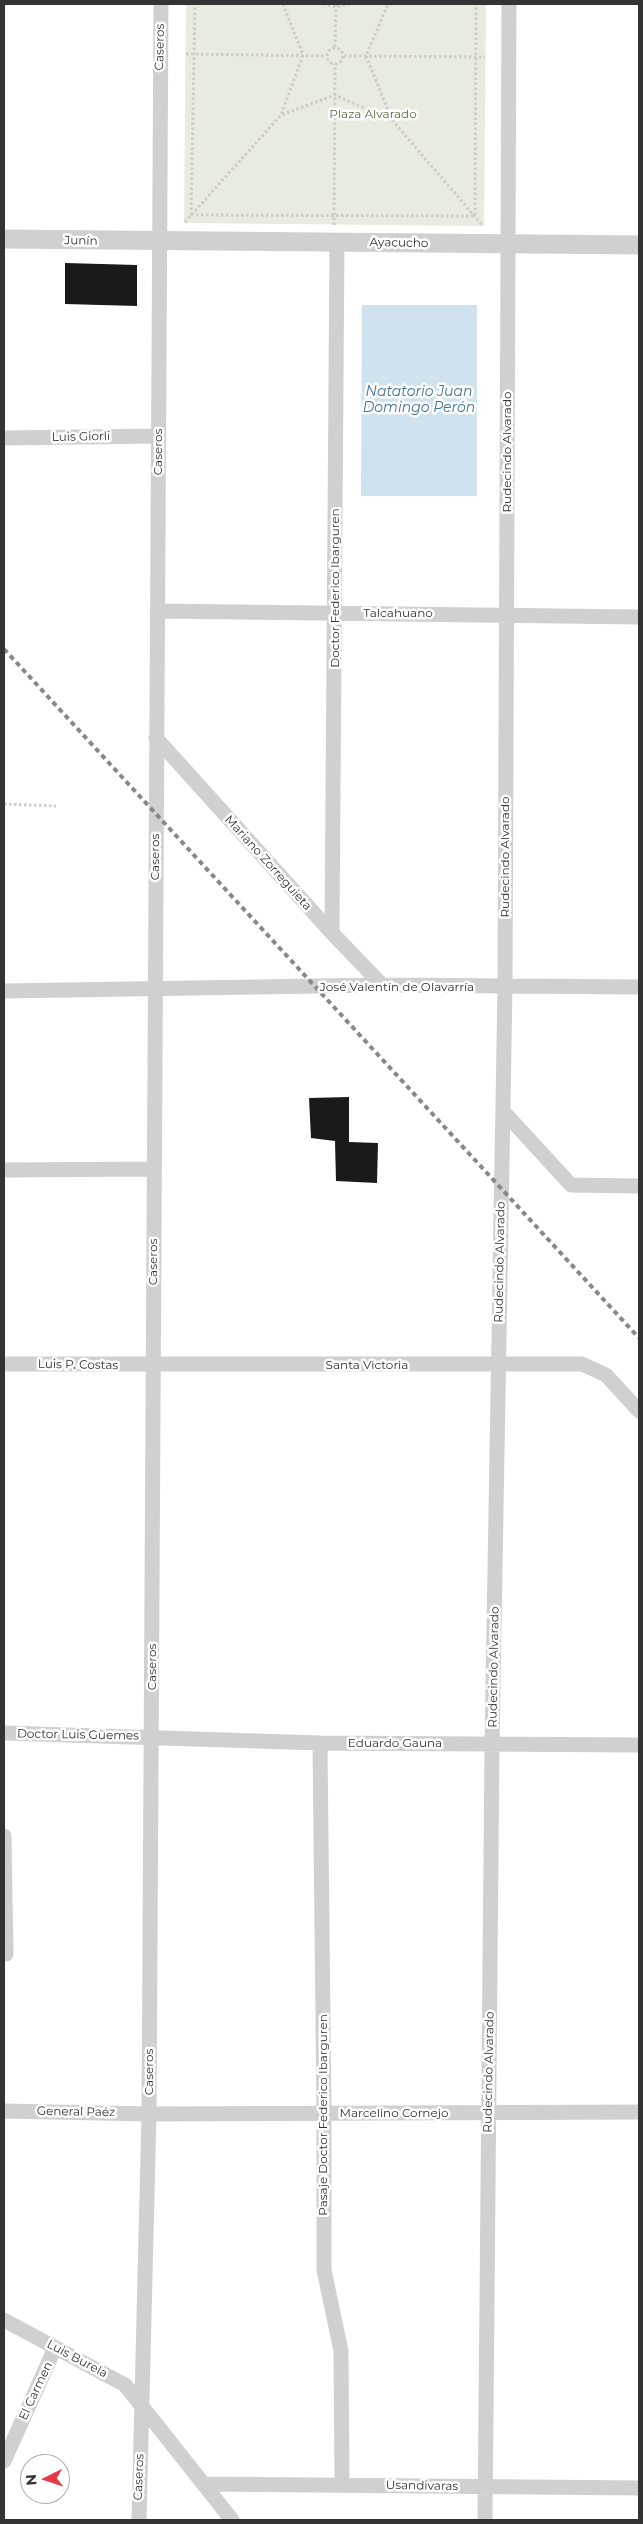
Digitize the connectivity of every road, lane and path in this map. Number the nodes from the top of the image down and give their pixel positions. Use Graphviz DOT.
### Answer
graph roads {
  1 [pos="161,4"];
  2 [pos="195,4"];
  3 [pos="283,4"];
  4 [pos="323,4"];
  5 [pos="349,4"];
  6 [pos="388,4"];
  7 [pos="476,4"];
  8 [pos="509,4"];
  9 [pos="336,6"];
  10 [pos="336,47"];
  11 [pos="186,54"];
  12 [pos="194,54"];
  13 [pos="303,55"];
  14 [pos="326,56"];
  15 [pos="344,56"];
  16 [pos="366,56"];
  17 [pos="475,57"];
  18 [pos="485,57"];
  19 [pos="336,64"];
  20 [pos="335,95"];
  21 [pos="282,115"];
  22 [pos="392,120"];
  23 [pos="191,215"];
  24 [pos="334,216"];
  25 [pos="475,216"];
  26 [pos="184,223"];
  27 [pos="484,226"];
  28 [pos="335,233"];
  29 [pos="4,239"];
  30 [pos="158,242"];
  31 [pos="507,244"];
  32 [pos="639,245"];
  33 [pos="158,436"];
  34 [pos="4,438"];
  35 [pos="157,611"];
  36 [pos="335,613"];
  37 [pos="507,614"];
  38 [pos="639,617"];
  39 [pos="156,738"];
  40 [pos="4,804"];
  41 [pos="56,806"];
  42 [pos="332,933"];
  43 [pos="382,985"];
  44 [pos="505,987"];
  45 [pos="639,987"];
  46 [pos="156,989"];
  47 [pos="4,991"];
  48 [pos="503,1111"];
  49 [pos="153,1169"];
  50 [pos="4,1170"];
  51 [pos="639,1186"];
  52 [pos="4,1364"];
  53 [pos="498,1364"];
  54 [pos="152,1366"];
  55 [pos="639,1410"];
  56 [pos="4,1733"];
  57 [pos="152,1736"];
  58 [pos="320,1743"];
  59 [pos="492,1744"];
  60 [pos="639,1745"];
  61 [pos="4,1836"];
  62 [pos="4,1954"];
  63 [pos="4,2111"];
  64 [pos="489,2112"];
  65 [pos="639,2112"];
  66 [pos="324,2113"];
  67 [pos="148,2114"];
  68 [pos="4,2320"];
  69 [pos="55,2348"];
  70 [pos="142,2407"];
  71 [pos="4,2461"];
  72 [pos="205,2484"];
  73 [pos="342,2485"];
  74 [pos="485,2487"];
  75 [pos="639,2488"];
  76 [pos="139,2520"];
  77 [pos="232,2520"];
  78 [pos="485,2520"];
  1 -- 30 [label="street, Caseros"];
  2 -- 12 [label="path"];
  3 -- 13 [label="path"];
  4 -- 9 [label="path"];
  5 -- 9 [label="path"];
  6 -- 16 [label="path"];
  7 -- 17 [label="path"];
  8 -- 31 [label="street, Rudecindo Alvarado"];
  9 -- 10 [label="path"];
  10 -- 14 [label="path"];
  10 -- 15 [label="path"];
  11 -- 12 [label="path"];
  12 -- 13 [label="path"];
  12 -- 23 [label="path"];
  13 -- 14 [label="path"];
  13 -- 21 [label="path"];
  14 -- 19 [label="path"];
  15 -- 16 [label="path"];
  15 -- 19 [label="path"];
  16 -- 17 [label="path"];
  16 -- 22 [label="path"];
  17 -- 18 [label="path"];
  17 -- 25 [label="path"];
  19 -- 20 [label="path"];
  20 -- 21 [label="path"];
  20 -- 22 [label="path"];
  20 -- 24 [label="path"];
  21 -- 23 [label="path"];
  22 -- 25 [label="path"];
  23 -- 24 [label="path"];
  23 -- 26 [label="path"];
  24 -- 25 [label="path"];
  24 -- 28 [label="path"];
  25 -- 27 [label="path"];
  28 -- 30 [label="street, Ayacucho"];
  28 -- 31 [label="street, Ayacucho"];
  28 -- 36 [label="street, Doctor Federico Ibarguren"];
  29 -- 30 [label="street, Junín"];
  30 -- 33 [label="street, Caseros"];
  31 -- 32 [label="street, Ayacucho"];
  31 -- 37 [label="street, Rudecindo Alvarado"];
  33 -- 34 [label="street, Luis Giorli"];
  33 -- 35 [label="street, Caseros"];
  35 -- 36 [label="street, Talcahuano"];
  35 -- 39 [label="street, Caseros"];
  36 -- 37 [label="street, Talcahuano"];
  36 -- 42 [label="street, Doctor Federico Ibarguren"];
  37 -- 38 [label="street, Talcahuano"];
  37 -- 44 [label="street, Rudecindo Alvarado"];
  39 -- 42 [label="street, Mariano Zorreguieta"];
  39 -- 46 [label="street, Caseros"];
  40 -- 41 [label="path"];
  42 -- 43 [label="street, Mariano Zorreguieta"];
  43 -- 44 [label="street, José Valentín de Olavarría"];
  43 -- 46 [label="street, José Valentín de Olavarría"];
  44 -- 45 [label="street, José Valentín de Olavarría"];
  44 -- 48 [label="street, Rudecindo Alvarado"];
  46 -- 47 [label="street, José Valentín de Olavarría"];
  46 -- 49 [label="street, Caseros"];
  48 -- 51 [label="street"];
  48 -- 53 [label="street, Rudecindo Alvarado"];
  49 -- 50 [label="street"];
  49 -- 54 [label="street, Caseros"];
  52 -- 54 [label="street, Luis P. Costas"];
  53 -- 54 [label="street, Santa Victoria"];
  53 -- 55 [label="street, Santa Victoria"];
  53 -- 59 [label="street, Rudecindo Alvarado"];
  54 -- 57 [label="street, Caseros"];
  56 -- 57 [label="street, Doctor Luis Güemes"];
  57 -- 58 [label="street, Eduardo Gauna"];
  57 -- 67 [label="street, Caseros"];
  58 -- 59 [label="street, Eduardo Gauna"];
  58 -- 66 [label="street, Pasaje Doctor Federico Ibarguren"];
  59 -- 60 [label="street, Eduardo Gauna"];
  59 -- 64 [label="street, Rudecindo Alvarado"];
  61 -- 62 [label="street"];
  63 -- 67 [label="street, General Paéz"];
  64 -- 65 [label="street, Marcelino Cornejo"];
  64 -- 66 [label="street, Marcelino Cornejo"];
  64 -- 74 [label="street, Rudecindo Alvarado"];
  66 -- 67 [label="street, Marcelino Cornejo"];
  66 -- 73 [label="street, Pasaje Doctor Federico Ibarguren"];
  67 -- 70 [label="street, Caseros"];
  68 -- 69 [label="street, Luis Burela"];
  69 -- 70 [label="street, Luis Burela"];
  69 -- 71 [label="street, El Carmen"];
  70 -- 72 [label="street, Luis Burela"];
  70 -- 76 [label="street, Caseros"];
  72 -- 73 [label="street, Usandivaras"];
  72 -- 77 [label="street, Luis Burela"];
  73 -- 74 [label="street, Usandivaras"];
  74 -- 75 [label="street, Usandivaras"];
  74 -- 78 [label="street, Rudecindo Alvarado"];
}
